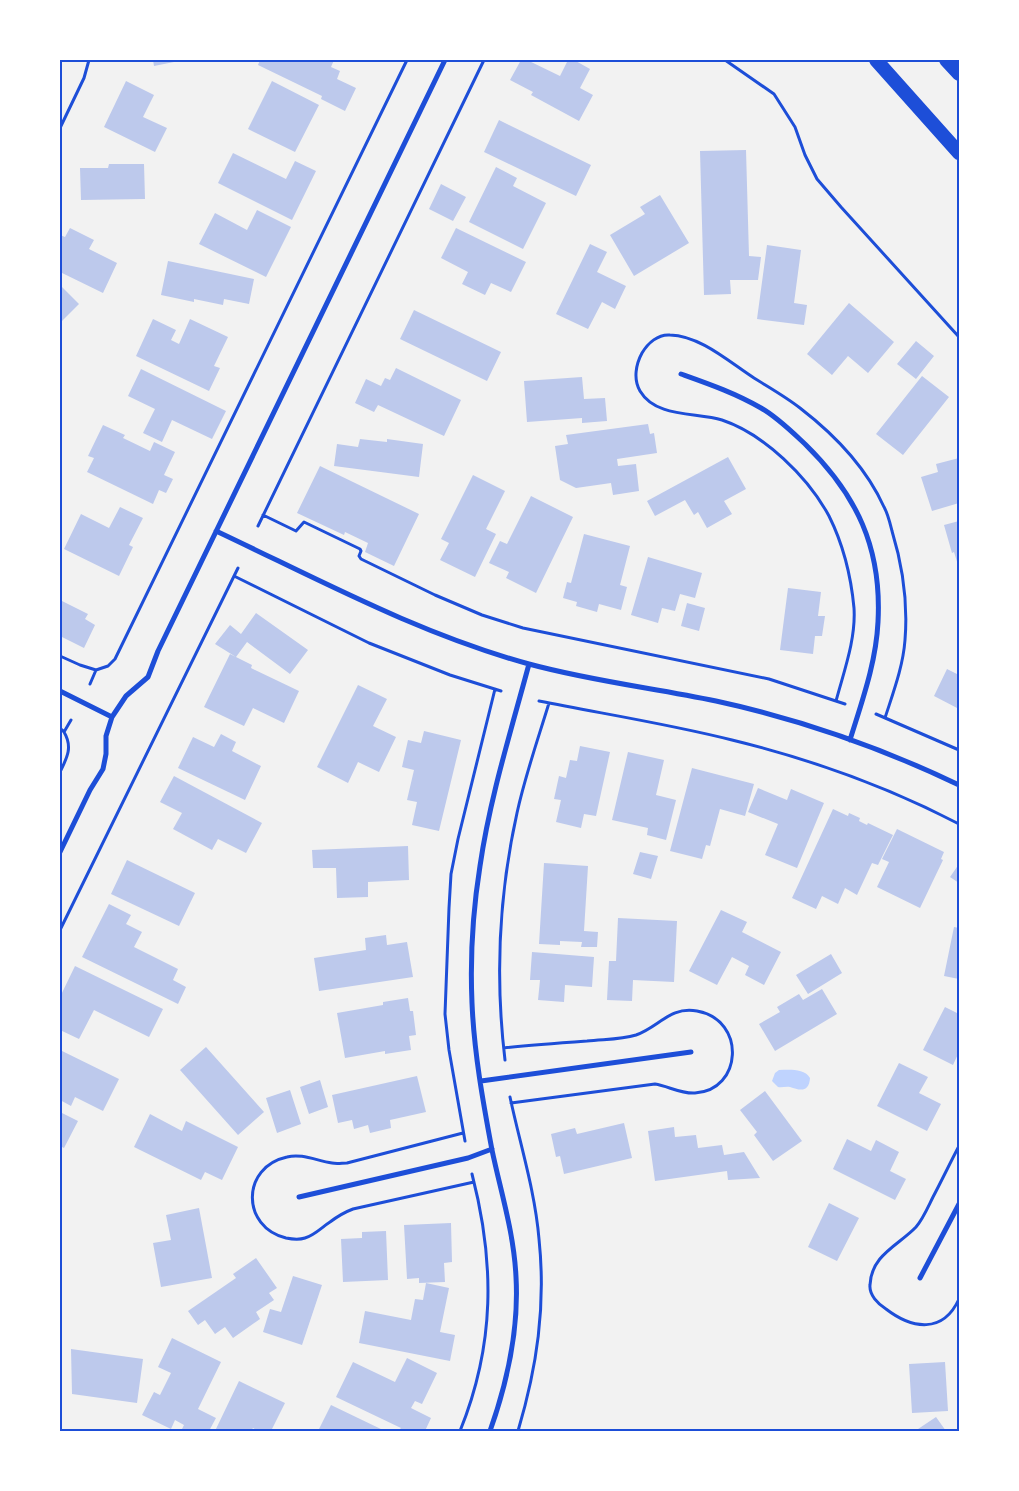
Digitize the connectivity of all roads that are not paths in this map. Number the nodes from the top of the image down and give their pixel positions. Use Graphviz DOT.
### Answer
graph roads {
  1 [pos="446,60"];
  2 [pos="876,60"];
  3 [pos="946,60"];
  4 [pos="959,74"];
  5 [pos="959,153"];
  6 [pos="681,374"];
  7 [pos="216,531"];
  8 [pos="529,664"];
  9 [pos="60,691"];
  10 [pos="112,717"];
  11 [pos="850,740"];
  12 [pos="959,785"];
  13 [pos="60,852"];
  14 [pos="691,1052"];
  15 [pos="481,1080"];
  16 [pos="492,1149"];
  17 [pos="300,1197"];
  18 [pos="959,1204"];
  19 [pos="920,1278"];
  20 [pos="490,1431"];
  1 -- 7 [label="street"];
  2 -- 5 [label="highway"];
  3 -- 4 [label="highway"];
  6 -- 11 [label="street"];
  7 -- 8 [label="street"];
  7 -- 10 [label="street"];
  8 -- 11 [label="street"];
  8 -- 15 [label="street"];
  9 -- 10 [label="street"];
  10 -- 13 [label="street"];
  11 -- 12 [label="street"];
  14 -- 15 [label="street"];
  15 -- 16 [label="street"];
  16 -- 17 [label="street"];
  16 -- 20 [label="street"];
  18 -- 19 [label="street"];
}
